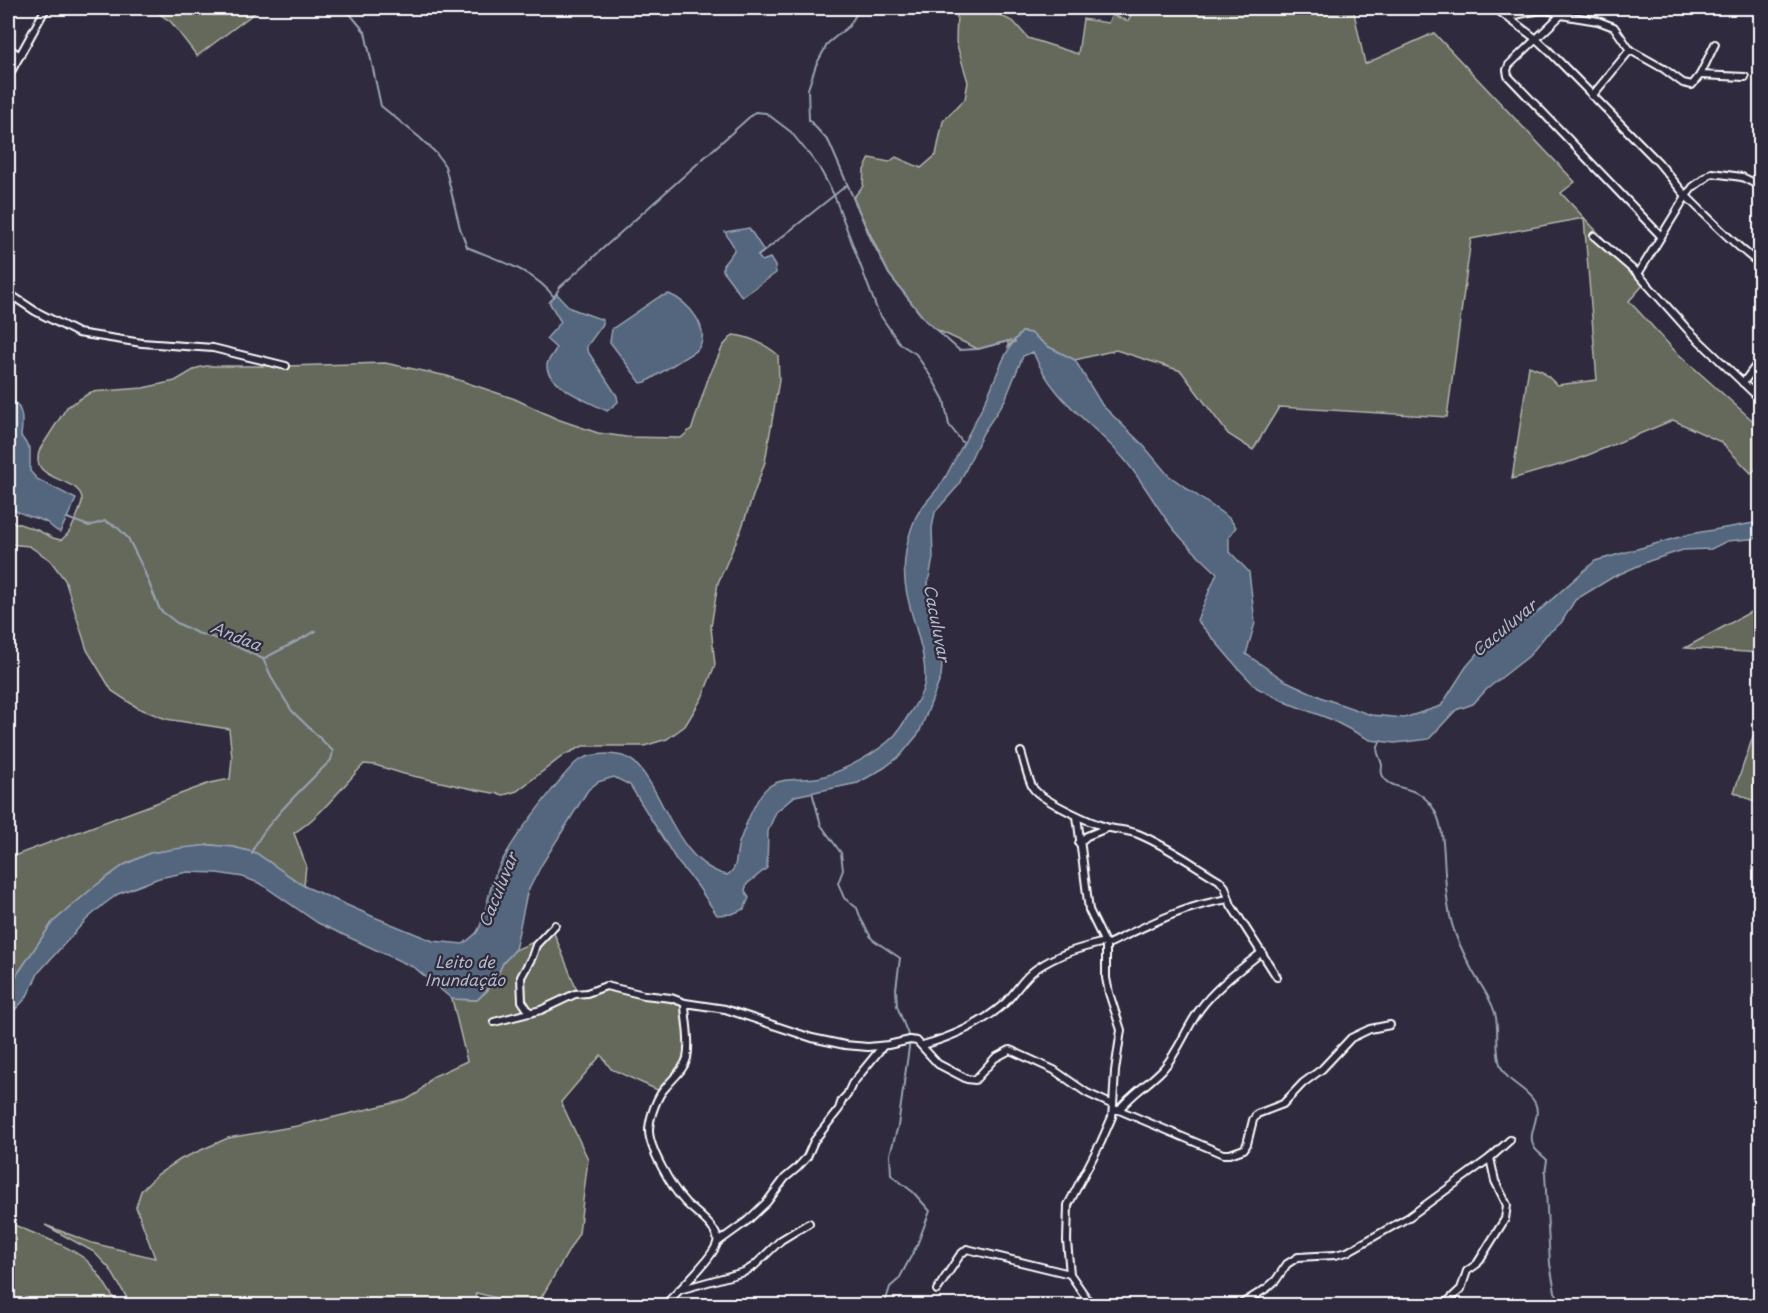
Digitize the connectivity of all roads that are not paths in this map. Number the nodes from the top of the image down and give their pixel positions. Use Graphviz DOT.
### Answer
graph roads {
  1 [pos="46,8"];
  2 [pos="1495,8"];
  3 [pos="1561,15"];
  4 [pos="1507,17"];
  5 [pos="1536,38"];
  6 [pos="1715,44"];
  7 [pos="8,48"];
  8 [pos="1630,50"];
  9 [pos="20,56"];
  10 [pos="1700,75"];
  11 [pos="8,77"];
  12 [pos="1745,77"];
  13 [pos="1592,96"];
  14 [pos="1761,186"];
  15 [pos="1686,196"];
  16 [pos="1594,236"];
  17 [pos="1660,236"];
  18 [pos="1761,264"];
  19 [pos="1638,274"];
  20 [pos="8,293"];
  21 [pos="1761,360"];
  22 [pos="286,366"];
  23 [pos="1743,383"];
  24 [pos="1761,399"];
  25 [pos="1021,752"];
  26 [pos="1077,816"];
  27 [pos="1107,828"];
  28 [pos="1079,843"];
  29 [pos="1229,900"];
  30 [pos="555,925"];
  31 [pos="1105,943"];
  32 [pos="1262,952"];
  33 [pos="1277,978"];
  34 [pos="685,1003"];
  35 [pos="530,1013"];
  36 [pos="494,1022"];
  37 [pos="1390,1025"];
  38 [pos="923,1045"];
  39 [pos="883,1046"];
  40 [pos="1115,1109"];
  41 [pos="1510,1140"];
  42 [pos="1490,1158"];
  43 [pos="809,1223"];
  44 [pos="718,1242"];
  45 [pos="1070,1274"];
  46 [pos="938,1290"];
  47 [pos="679,1291"];
  48 [pos="664,1305"];
  49 [pos="1092,1305"];
  50 [pos="1238,1305"];
  51 [pos="1443,1305"];
  1 -- 9 [label="street"];
  2 -- 4 [label="street"];
  3 -- 4 [label="street"];
  3 -- 5 [label="street"];
  3 -- 8 [label="street"];
  4 -- 5 [label="street"];
  5 -- 13 [label="street"];
  5 -- 17 [label="street"];
  6 -- 10 [label="street"];
  7 -- 9 [label="street"];
  8 -- 10 [label="street"];
  8 -- 13 [label="street"];
  9 -- 11 [label="street"];
  10 -- 12 [label="street"];
  13 -- 15 [label="street"];
  14 -- 15 [label="street"];
  15 -- 17 [label="street"];
  15 -- 18 [label="street"];
  16 -- 19 [label="street"];
  17 -- 19 [label="street"];
  19 -- 23 [label="street"];
  20 -- 22 [label="street"];
  21 -- 23 [label="street"];
  23 -- 24 [label="street"];
  25 -- 26 [label="street"];
  26 -- 27 [label="street"];
  26 -- 28 [label="street"];
  27 -- 28 [label="street"];
  27 -- 29 [label="street"];
  28 -- 31 [label="street"];
  29 -- 31 [label="street"];
  29 -- 32 [label="street"];
  30 -- 35 [label="street"];
  31 -- 38 [label="street"];
  31 -- 40 [label="street"];
  32 -- 33 [label="street"];
  32 -- 40 [label="street"];
  34 -- 35 [label="street"];
  34 -- 39 [label="street"];
  34 -- 44 [label="street"];
  35 -- 36 [label="street"];
  37 -- 40 [label="street"];
  38 -- 39 [label="street"];
  38 -- 40 [label="street"];
  39 -- 44 [label="street"];
  40 -- 45 [label="street"];
  41 -- 42 [label="street"];
  42 -- 50 [label="street"];
  42 -- 51 [label="street"];
  43 -- 47 [label="street"];
  44 -- 47 [label="street"];
  45 -- 46 [label="street"];
  45 -- 49 [label="street"];
  47 -- 48 [label="street"];
}
